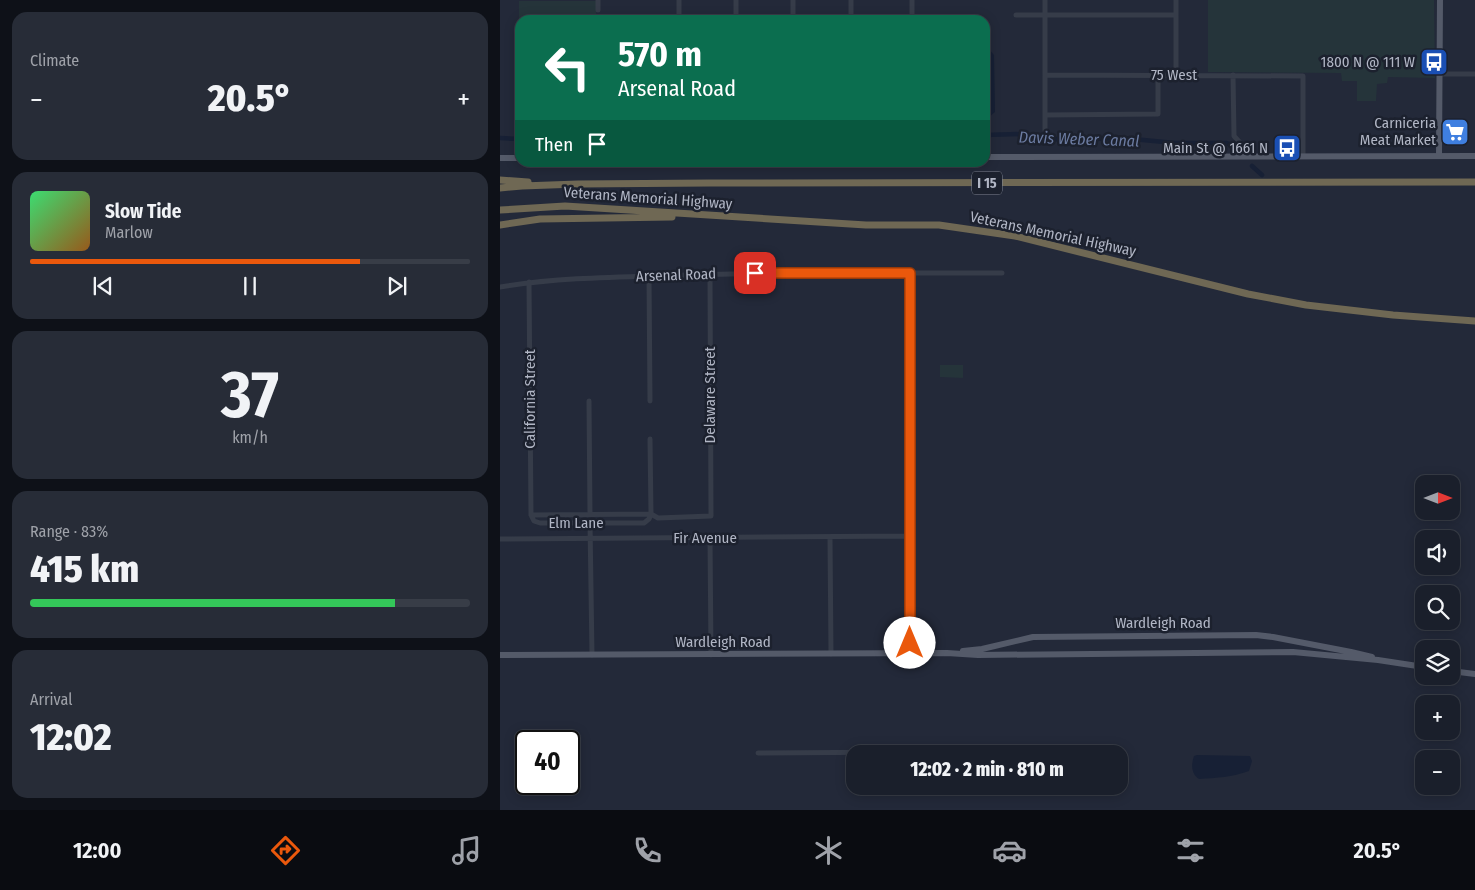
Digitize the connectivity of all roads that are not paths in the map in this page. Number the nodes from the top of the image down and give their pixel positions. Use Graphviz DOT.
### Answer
graph roads {
  1 [pos="598,0"];
  2 [pos="679,0"];
  3 [pos="736,0"];
  4 [pos="793,0"];
  5 [pos="851,0"];
  6 [pos="912,0"];
  7 [pos="1045,0"];
  8 [pos="1176,0"];
  9 [pos="1440,0"];
  10 [pos="598,10"];
  11 [pos="679,15"];
  12 [pos="736,15"];
  13 [pos="793,15"];
  14 [pos="851,15"];
  15 [pos="912,15"];
  16 [pos="1016,15"];
  17 [pos="1045,15"];
  18 [pos="1176,15"];
  19 [pos="1158,74"];
  20 [pos="1176,74"];
  21 [pos="1439,74"];
  22 [pos="1475,74"];
  23 [pos="1045,75"];
  24 [pos="1233,75"];
  25 [pos="1045,116"];
  26 [pos="1045,130"];
  27 [pos="1247,156"];
  28 [pos="1303,156"];
  29 [pos="1439,156"];
  30 [pos="1475,156"];
  31 [pos="990,157"];
  32 [pos="500,158"];
  33 [pos="515,158"];
  34 [pos="500,180"];
  35 [pos="1475,182"];
  36 [pos="578,184"];
  37 [pos="500,188"];
  38 [pos="500,210"];
  39 [pos="725,217"];
  40 [pos="500,225"];
  41 [pos="910,273"];
  42 [pos="1002,273"];
  43 [pos="710,274"];
  44 [pos="649,276"];
  45 [pos="529,282"];
  46 [pos="500,287"];
  47 [pos="1475,321"];
  48 [pos="589,401"];
  49 [pos="650,401"];
  50 [pos="650,439"];
  51 [pos="651,514"];
  52 [pos="531,515"];
  53 [pos="590,515"];
  54 [pos="711,516"];
  55 [pos="590,523"];
  56 [pos="910,536"];
  57 [pos="710,537"];
  58 [pos="591,538"];
  59 [pos="830,538"];
  60 [pos="500,539"];
  61 [pos="947,653"];
  62 [pos="831,654"];
  63 [pos="910,654"];
  64 [pos="500,655"];
  65 [pos="592,655"];
  66 [pos="711,655"];
  67 [pos="1378,660"];
  68 [pos="1415,666"];
  69 [pos="1460,672"];
  70 [pos="1475,674"];
  71 [pos="846,752"];
  72 [pos="758,753"];
  1 -- 10 [label="street"];
  2 -- 11 [label="street"];
  3 -- 12 [label="street"];
  4 -- 13 [label="street"];
  5 -- 14 [label="street"];
  6 -- 15 [label="street"];
  7 -- 17 [label="street"];
  8 -- 18 [label="street"];
  9 -- 21 [label="main road"];
  16 -- 17 [label="street"];
  17 -- 18 [label="street"];
  17 -- 23 [label="street"];
  18 -- 20 [label="street"];
  19 -- 20 [label="street, 75 West"];
  19 -- 23 [label="street, 75 West"];
  19 -- 25 [label="street"];
  20 -- 24 [label="street, 75 West"];
  21 -- 22 [label="street"];
  21 -- 29 [label="main road"];
  23 -- 25 [label="street"];
  24 -- 27 [label="street"];
  24 -- 28 [label="street, 75 West"];
  25 -- 26 [label="street"];
  27 -- 28 [label="main road"];
  27 -- 31 [label="main road"];
  28 -- 29 [label="main road"];
  29 -- 30 [label="main road"];
  32 -- 33 [label="main road"];
  34 -- 36 [label="highway"];
  35 -- 36 [label="highway, Veterans Memorial Highway / I 15"];
  36 -- 37 [label="highway, Veterans Memorial Highway / I 15"];
  38 -- 39 [label="highway, Veterans Memorial Highway"];
  39 -- 40 [label="highway"];
  39 -- 47 [label="highway, Veterans Memorial Highway"];
  41 -- 42 [label="street, Arsenal Road"];
  41 -- 43 [label="street, Arsenal Road"];
  41 -- 56 [label="street"];
  43 -- 44 [label="street, Arsenal Road"];
  43 -- 54 [label="street, Delaware Street"];
  44 -- 45 [label="street, Arsenal Road"];
  44 -- 49 [label="street"];
  45 -- 46 [label="street, Arsenal Road"];
  45 -- 52 [label="street, California Street"];
  48 -- 53 [label="street"];
  50 -- 51 [label="street"];
  51 -- 53 [label="street, Elm Lane"];
  51 -- 54 [label="street, Elm Lane"];
  51 -- 55 [label="street, Elm Lane"];
  52 -- 53 [label="street, Elm Lane"];
  52 -- 55 [label="street, Elm Lane"];
  55 -- 58 [label="street"];
  56 -- 59 [label="street, Fir Avenue"];
  56 -- 63 [label="street"];
  57 -- 58 [label="street, Fir Avenue"];
  57 -- 59 [label="street, Fir Avenue"];
  57 -- 66 [label="street"];
  58 -- 60 [label="street, Fir Avenue"];
  58 -- 65 [label="street"];
  59 -- 62 [label="street"];
  61 -- 63 [label="main road, Wardleigh Road"];
  61 -- 67 [label="main road, Wardleigh Road"];
  61 -- 67 [label="main road, Wardleigh Road"];
  62 -- 63 [label="main road, Wardleigh Road"];
  62 -- 66 [label="main road, Wardleigh Road"];
  64 -- 65 [label="main road, Wardleigh Road"];
  65 -- 66 [label="main road, Wardleigh Road"];
  67 -- 68 [label="main road, Wardleigh Road"];
  69 -- 70 [label="main road"];
  71 -- 72 [label="street"];
}
